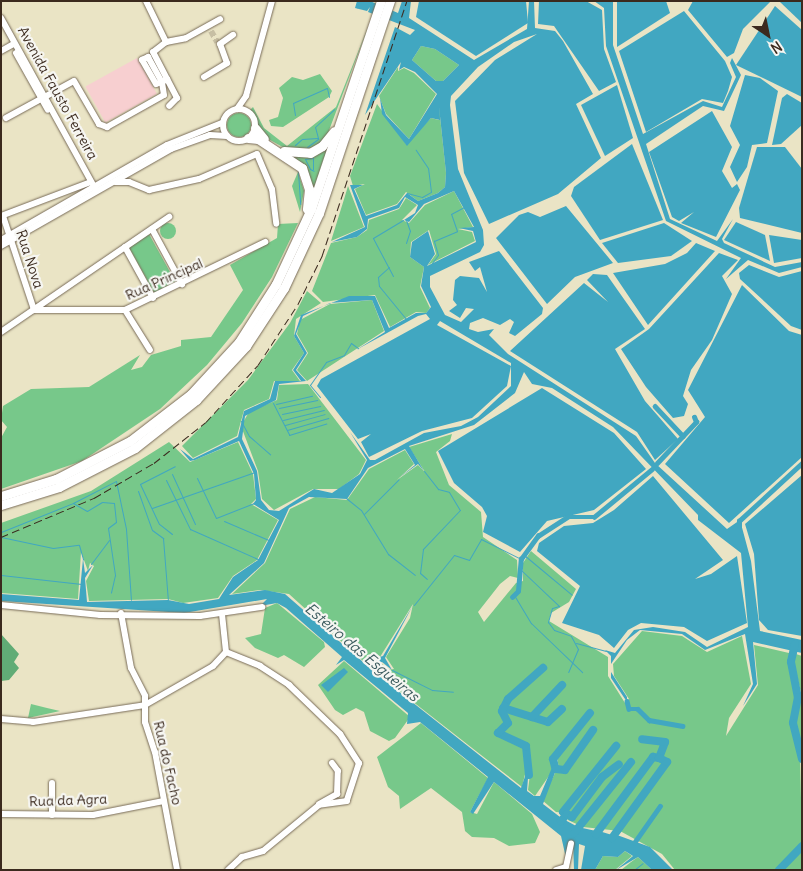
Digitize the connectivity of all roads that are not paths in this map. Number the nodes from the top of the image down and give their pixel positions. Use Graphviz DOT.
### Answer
graph roads {
  1 [pos="146,1"];
  2 [pos="272,1"];
  3 [pos="381,1"];
  4 [pos="390,1"];
  5 [pos="1,18"];
  6 [pos="220,19"];
  7 [pos="378,23"];
  8 [pos="1,26"];
  9 [pos="3,35"];
  10 [pos="233,35"];
  11 [pos="166,42"];
  12 [pos="12,45"];
  13 [pos="1,51"];
  14 [pos="204,77"];
  15 [pos="165,81"];
  16 [pos="246,96"];
  17 [pos="43,97"];
  18 [pos="169,106"];
  19 [pos="237,109"];
  20 [pos="247,111"];
  21 [pos="344,114"];
  22 [pos="6,118"];
  23 [pos="222,123"];
  24 [pos="255,128"];
  25 [pos="227,136"];
  26 [pos="248,138"];
  27 [pos="113,182"];
  28 [pos="94,187"];
  29 [pos="2,216"];
  30 [pos="169,217"];
  31 [pos="276,224"];
  32 [pos="303,227"];
  33 [pos="152,229"];
  34 [pos="10,238"];
  35 [pos="1,240"];
  36 [pos="265,242"];
  37 [pos="1,246"];
  38 [pos="125,247"];
  39 [pos="182,284"];
  40 [pos="153,298"];
  41 [pos="34,310"];
  42 [pos="125,310"];
  43 [pos="1,332"];
  44 [pos="150,350"];
  45 [pos="1,496"];
  46 [pos="1,505"];
  47 [pos="1,605"];
  48 [pos="262,607"];
  49 [pos="121,613"];
  50 [pos="222,616"];
  51 [pos="226,652"];
  52 [pos="145,704"];
  53 [pos="1,719"];
  54 [pos="332,763"];
  55 [pos="52,783"];
  56 [pos="164,801"];
  57 [pos="318,805"];
  58 [pos="1,814"];
  59 [pos="52,815"];
  60 [pos="571,844"];
  61 [pos="568,868"];
  62 [pos="177,870"];
  63 [pos="228,870"];
  64 [pos="556,870"];
  1 -- 11 [label="street"];
  2 -- 16 [label="street"];
  3 -- 7 [label="highway"];
  4 -- 7 [label="highway"];
  5 -- 17 [label="street, Avenida Fausto Ferreira"];
  6 -- 11 [label="street"];
  7 -- 21 [label="highway"];
  7 -- 46 [label="highway"];
  8 -- 9 [label="street, Avenida Fausto Ferreira"];
  9 -- 12 [label="street, Avenida Fausto Ferreira"];
  10 -- 14 [label="street"];
  11 -- 15 [label="street"];
  12 -- 13 [label="street"];
  12 -- 17 [label="street, Avenida Fausto Ferreira"];
  15 -- 17 [label="street"];
  15 -- 18 [label="street"];
  16 -- 19 [label="street"];
  16 -- 20 [label="street"];
  17 -- 22 [label="street"];
  17 -- 28 [label="street, Avenida Fausto Ferreira"];
  19 -- 20 [label="street"];
  19 -- 23 [label="street"];
  20 -- 24 [label="street"];
  21 -- 24 [label="highway"];
  21 -- 32 [label="highway"];
  23 -- 25 [label="street"];
  23 -- 28 [label="street"];
  24 -- 26 [label="street"];
  25 -- 26 [label="street"];
  25 -- 27 [label="street"];
  26 -- 32 [label="highway"];
  27 -- 28 [label="street"];
  27 -- 31 [label="street"];
  28 -- 29 [label="street"];
  28 -- 34 [label="street"];
  29 -- 34 [label="street, Rua Nova"];
  30 -- 33 [label="street"];
  32 -- 45 [label="highway"];
  33 -- 38 [label="street"];
  33 -- 39 [label="street"];
  34 -- 35 [label="street"];
  34 -- 37 [label="street"];
  34 -- 41 [label="street, Rua Nova"];
  36 -- 39 [label="street, Rua Principal"];
  38 -- 40 [label="street"];
  38 -- 41 [label="street"];
  39 -- 40 [label="street, Rua Principal"];
  40 -- 42 [label="street, Rua Principal"];
  41 -- 42 [label="street, Rua Principal"];
  41 -- 43 [label="street"];
  42 -- 44 [label="street"];
  47 -- 49 [label="street"];
  48 -- 50 [label="street"];
  49 -- 50 [label="street"];
  49 -- 52 [label="street"];
  50 -- 51 [label="street"];
  51 -- 52 [label="street, Rua do Facho"];
  51 -- 57 [label="street"];
  52 -- 53 [label="street"];
  52 -- 56 [label="street, Rua do Facho"];
  54 -- 57 [label="street"];
  55 -- 59 [label="street"];
  56 -- 59 [label="street, Rua da Agra"];
  56 -- 62 [label="street, Rua do Facho"];
  57 -- 63 [label="street"];
  58 -- 59 [label="street, Rua da Agra"];
  60 -- 61 [label="street"];
  61 -- 64 [label="street"];
}
